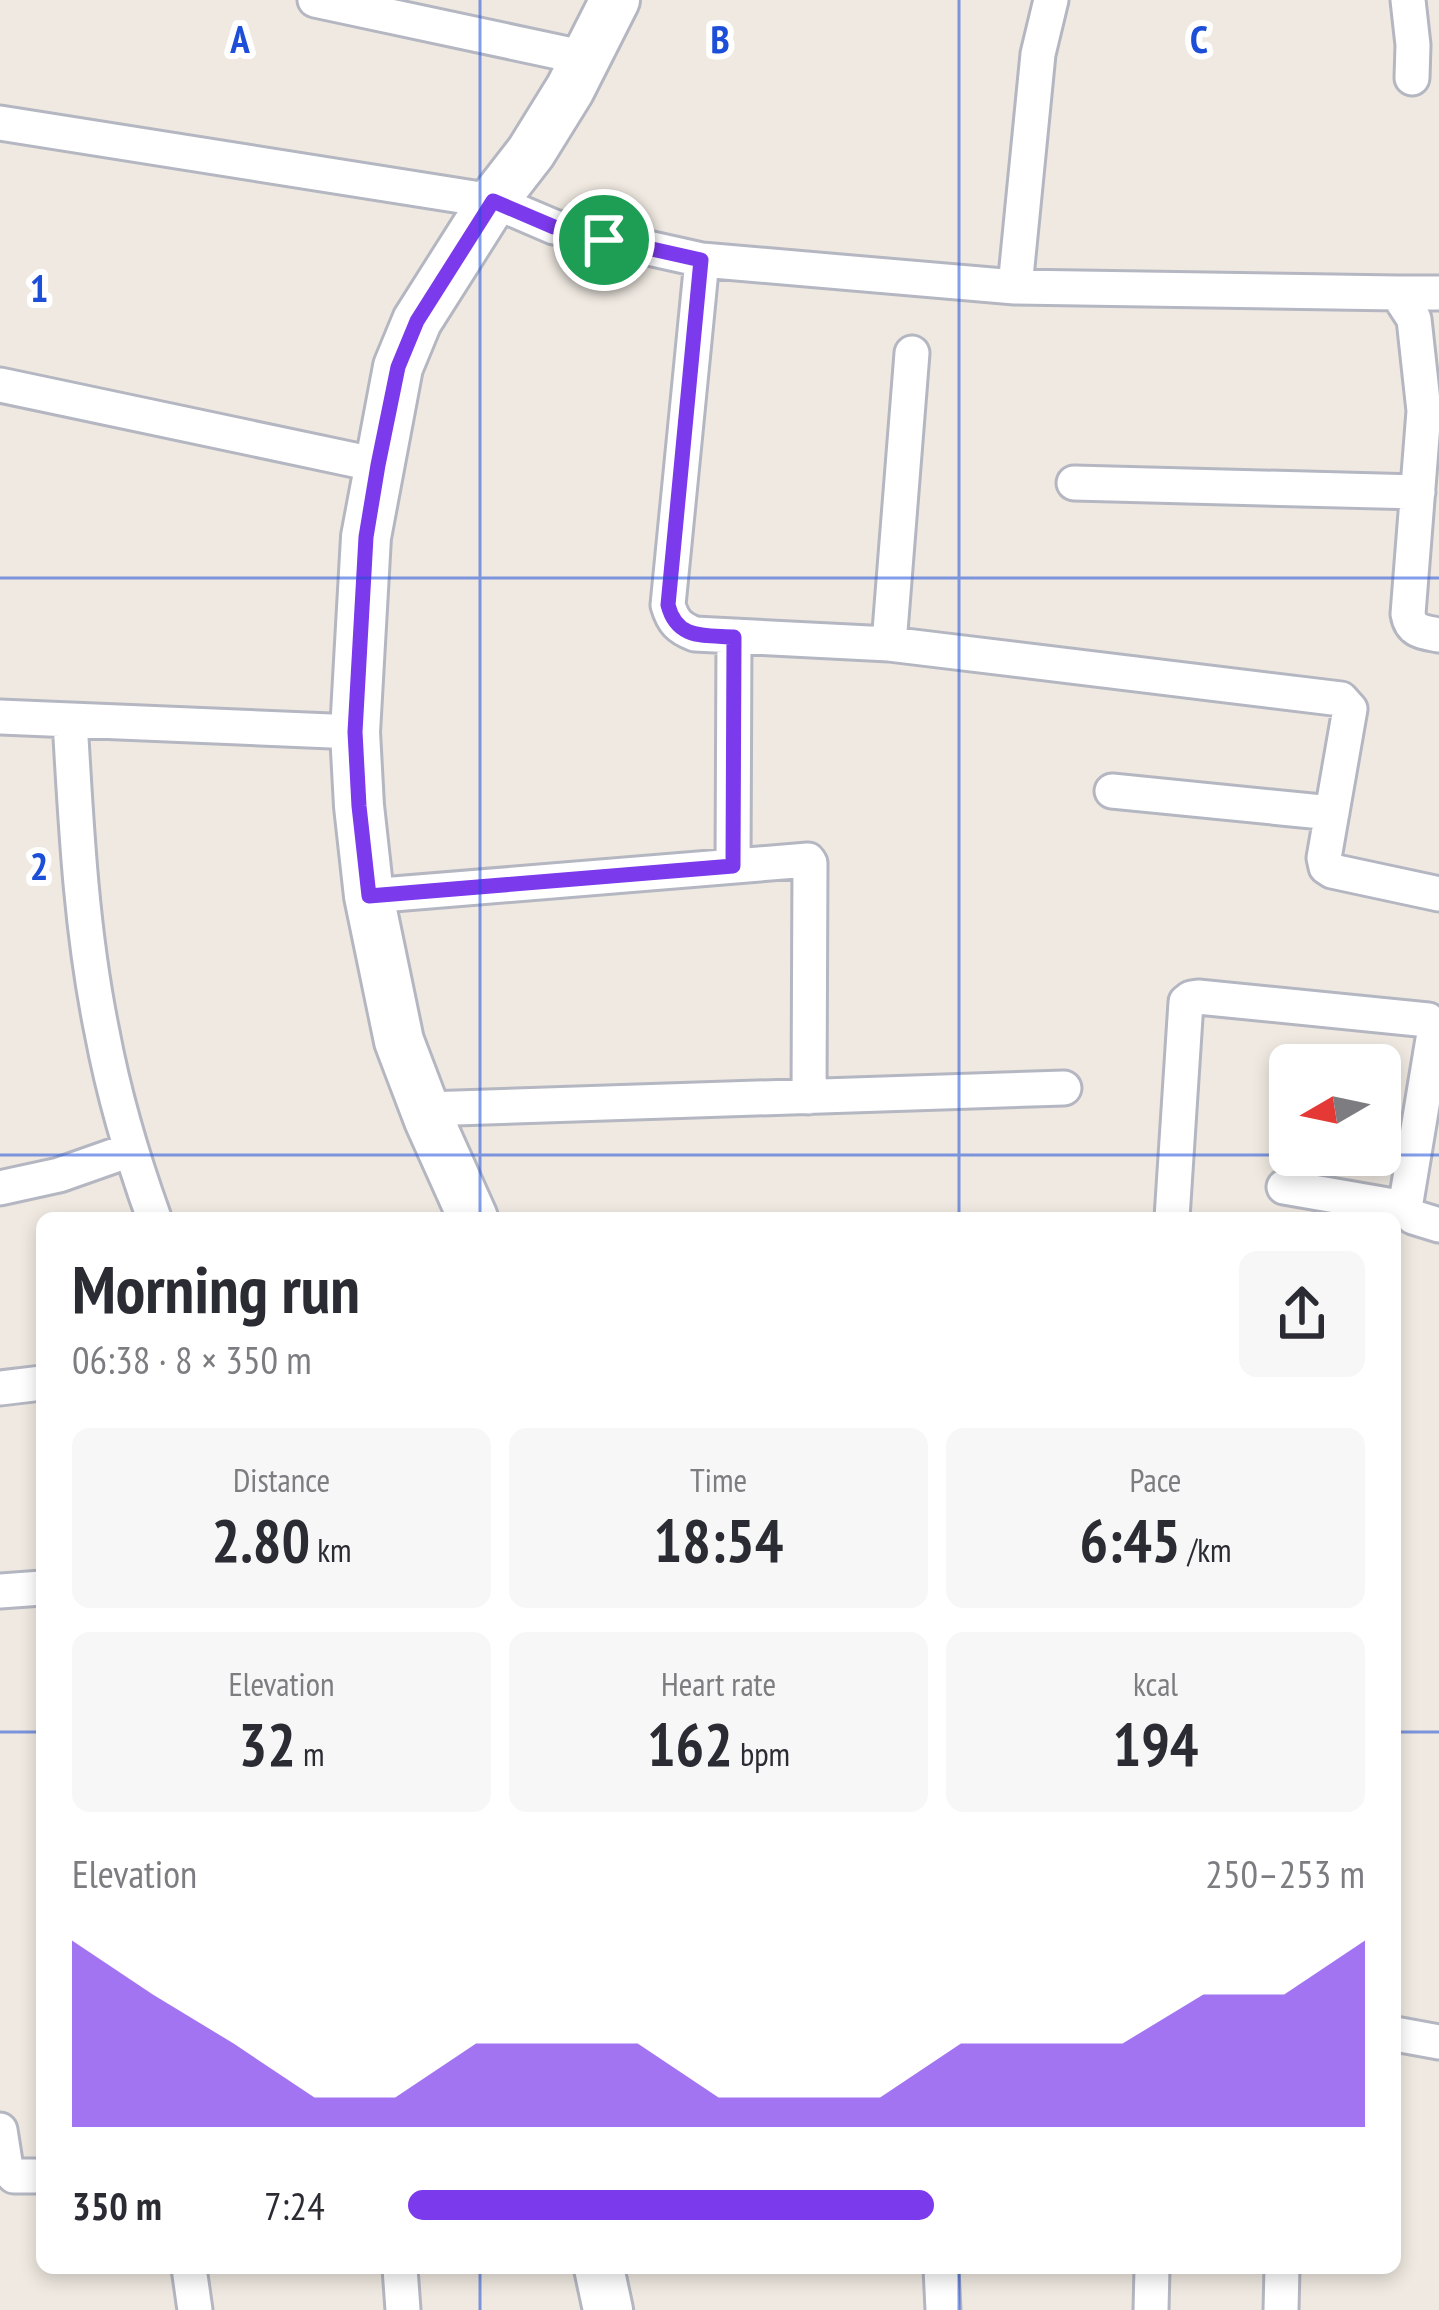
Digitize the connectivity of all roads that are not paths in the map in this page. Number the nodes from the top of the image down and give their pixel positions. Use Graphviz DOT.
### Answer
graph roads {
  1 [pos="315,0"];
  2 [pos="615,0"];
  3 [pos="1051,0"];
  4 [pos="1408,0"];
  5 [pos="586,58"];
  6 [pos="1412,78"];
  7 [pos="0,123"];
  8 [pos="493,201"];
  9 [pos="701,260"];
  10 [pos="1015,287"];
  11 [pos="1397,293"];
  12 [pos="1439,293"];
  13 [pos="912,353"];
  14 [pos="0,385"];
  15 [pos="378,465"];
  16 [pos="1074,483"];
  17 [pos="1418,492"];
  18 [pos="1439,635"];
  19 [pos="734,637"];
  20 [pos="889,644"];
  21 [pos="0,718"];
  22 [pos="70,720"];
  23 [pos="355,732"];
  24 [pos="1112,791"];
  25 [pos="1332,813"];
  26 [pos="733,866"];
  27 [pos="1439,894"];
  28 [pos="369,896"];
  29 [pos="1064,1088"];
  30 [pos="808,1097"];
  31 [pos="425,1109"];
  32 [pos="130,1150"];
  33 [pos="1284,1187"];
  34 [pos="0,1188"];
  35 [pos="1405,1208"];
  36 [pos="152,1212"];
  37 [pos="470,1212"];
  38 [pos="1172,1212"];
  39 [pos="1439,1225"];
  40 [pos="36,1384"];
  41 [pos="0,1388"];
  42 [pos="36,1589"];
  43 [pos="0,1592"];
  44 [pos="1401,2035"];
  45 [pos="1439,2042"];
  46 [pos="0,2130"];
  47 [pos="36,2176"];
  48 [pos="191,2274"];
  49 [pos="400,2274"];
  50 [pos="600,2274"];
  51 [pos="941,2274"];
  52 [pos="1152,2274"];
  53 [pos="1282,2274"];
  54 [pos="195,2310"];
  55 [pos="403,2310"];
  56 [pos="608,2310"];
  57 [pos="943,2310"];
  58 [pos="1151,2310"];
  59 [pos="1281,2310"];
  1 -- 5 [label="street"];
  2 -- 5 [label="street"];
  3 -- 10 [label="street"];
  4 -- 6 [label="street"];
  5 -- 8 [label="street"];
  7 -- 8 [label="street"];
  8 -- 9 [label="street"];
  8 -- 15 [label="street"];
  9 -- 10 [label="street"];
  9 -- 19 [label="street"];
  10 -- 11 [label="street"];
  11 -- 12 [label="street"];
  11 -- 17 [label="street"];
  13 -- 20 [label="street"];
  14 -- 15 [label="street"];
  15 -- 23 [label="street"];
  16 -- 17 [label="street"];
  17 -- 18 [label="street"];
  19 -- 20 [label="street"];
  19 -- 26 [label="street"];
  20 -- 25 [label="street"];
  21 -- 22 [label="street"];
  22 -- 23 [label="street"];
  22 -- 32 [label="street"];
  23 -- 28 [label="street"];
  24 -- 25 [label="street"];
  25 -- 27 [label="street"];
  26 -- 28 [label="street"];
  26 -- 30 [label="street"];
  28 -- 31 [label="street"];
  29 -- 30 [label="street"];
  30 -- 31 [label="street"];
  31 -- 37 [label="street"];
  32 -- 34 [label="street"];
  32 -- 36 [label="street"];
  33 -- 35 [label="street"];
  35 -- 38 [label="street"];
  35 -- 39 [label="street"];
  40 -- 41 [label="street"];
  42 -- 43 [label="street"];
  44 -- 45 [label="street"];
  46 -- 47 [label="street"];
  48 -- 54 [label="street"];
  49 -- 55 [label="street"];
  50 -- 56 [label="street"];
  51 -- 57 [label="street"];
  52 -- 58 [label="street"];
  53 -- 59 [label="street"];
}
